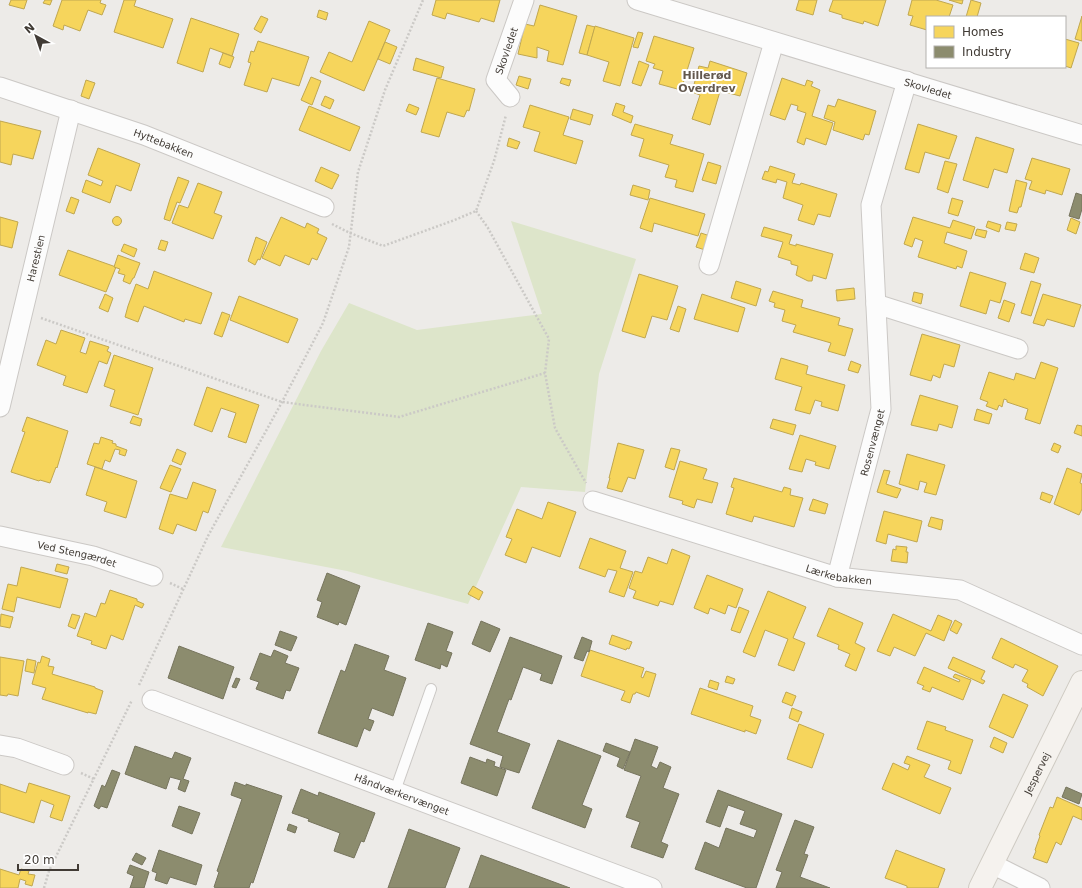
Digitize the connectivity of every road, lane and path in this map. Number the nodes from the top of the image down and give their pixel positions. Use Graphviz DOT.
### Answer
graph roads {
  1 [pos="423,0"];
  2 [pos="524,0"];
  3 [pos="637,0"];
  4 [pos="774,42"];
  5 [pos="907,82"];
  6 [pos="0,87"];
  7 [pos="510,97"];
  8 [pos="71,110"];
  9 [pos="1082,135"];
  10 [pos="324,207"];
  11 [pos="476,210"];
  12 [pos="350,234"];
  13 [pos="709,265"];
  14 [pos="876,304"];
  15 [pos="22,313"];
  16 [pos="1018,348"];
  17 [pos="545,373"];
  18 [pos="282,402"];
  19 [pos="0,408"];
  20 [pos="590,492"];
  21 [pos="0,536"];
  22 [pos="153,576"];
  23 [pos="837,577"];
  24 [pos="1082,645"];
  25 [pos="1082,682"];
  26 [pos="138,686"];
  27 [pos="431,689"];
  28 [pos="132,700"];
  29 [pos="152,700"];
  30 [pos="0,745"];
  31 [pos="64,765"];
  32 [pos="395,791"];
  33 [pos="992,864"];
  34 [pos="44,888"];
  35 [pos="652,888"];
  36 [pos="980,888"];
  37 [pos="1040,888"];
  1 -- 12 [label="path"];
  2 -- 7 [label="street, Skovledet"];
  3 -- 4 [label="street, Skovledet"];
  4 -- 5 [label="street, Skovledet"];
  4 -- 13 [label="street"];
  5 -- 9 [label="street, Skovledet"];
  5 -- 14 [label="street, Rosenvænget"];
  6 -- 8 [label="street, Hyttebakken"];
  7 -- 11 [label="path"];
  8 -- 10 [label="street, Hyttebakken"];
  8 -- 15 [label="street, Harestien"];
  11 -- 12 [label="path"];
  11 -- 17 [label="path"];
  12 -- 18 [label="path"];
  14 -- 16 [label="street"];
  14 -- 23 [label="street, Rosenvænget"];
  15 -- 18 [label="path"];
  15 -- 19 [label="street, Harestien"];
  17 -- 18 [label="path"];
  17 -- 20 [label="path"];
  18 -- 26 [label="path"];
  20 -- 23 [label="street, Lærkebakken"];
  21 -- 22 [label="street, Ved Stengærdet"];
  23 -- 24 [label="street, Lærkebakken"];
  25 -- 33 [label="street, Jespervej"];
  27 -- 32 [label="lane"];
  28 -- 34 [label="path"];
  29 -- 32 [label="street, Håndværkervænget"];
  30 -- 31 [label="street"];
  32 -- 35 [label="street, Håndværkervænget"];
  33 -- 36 [label="street, Jespervej"];
  33 -- 37 [label="street"];
}
